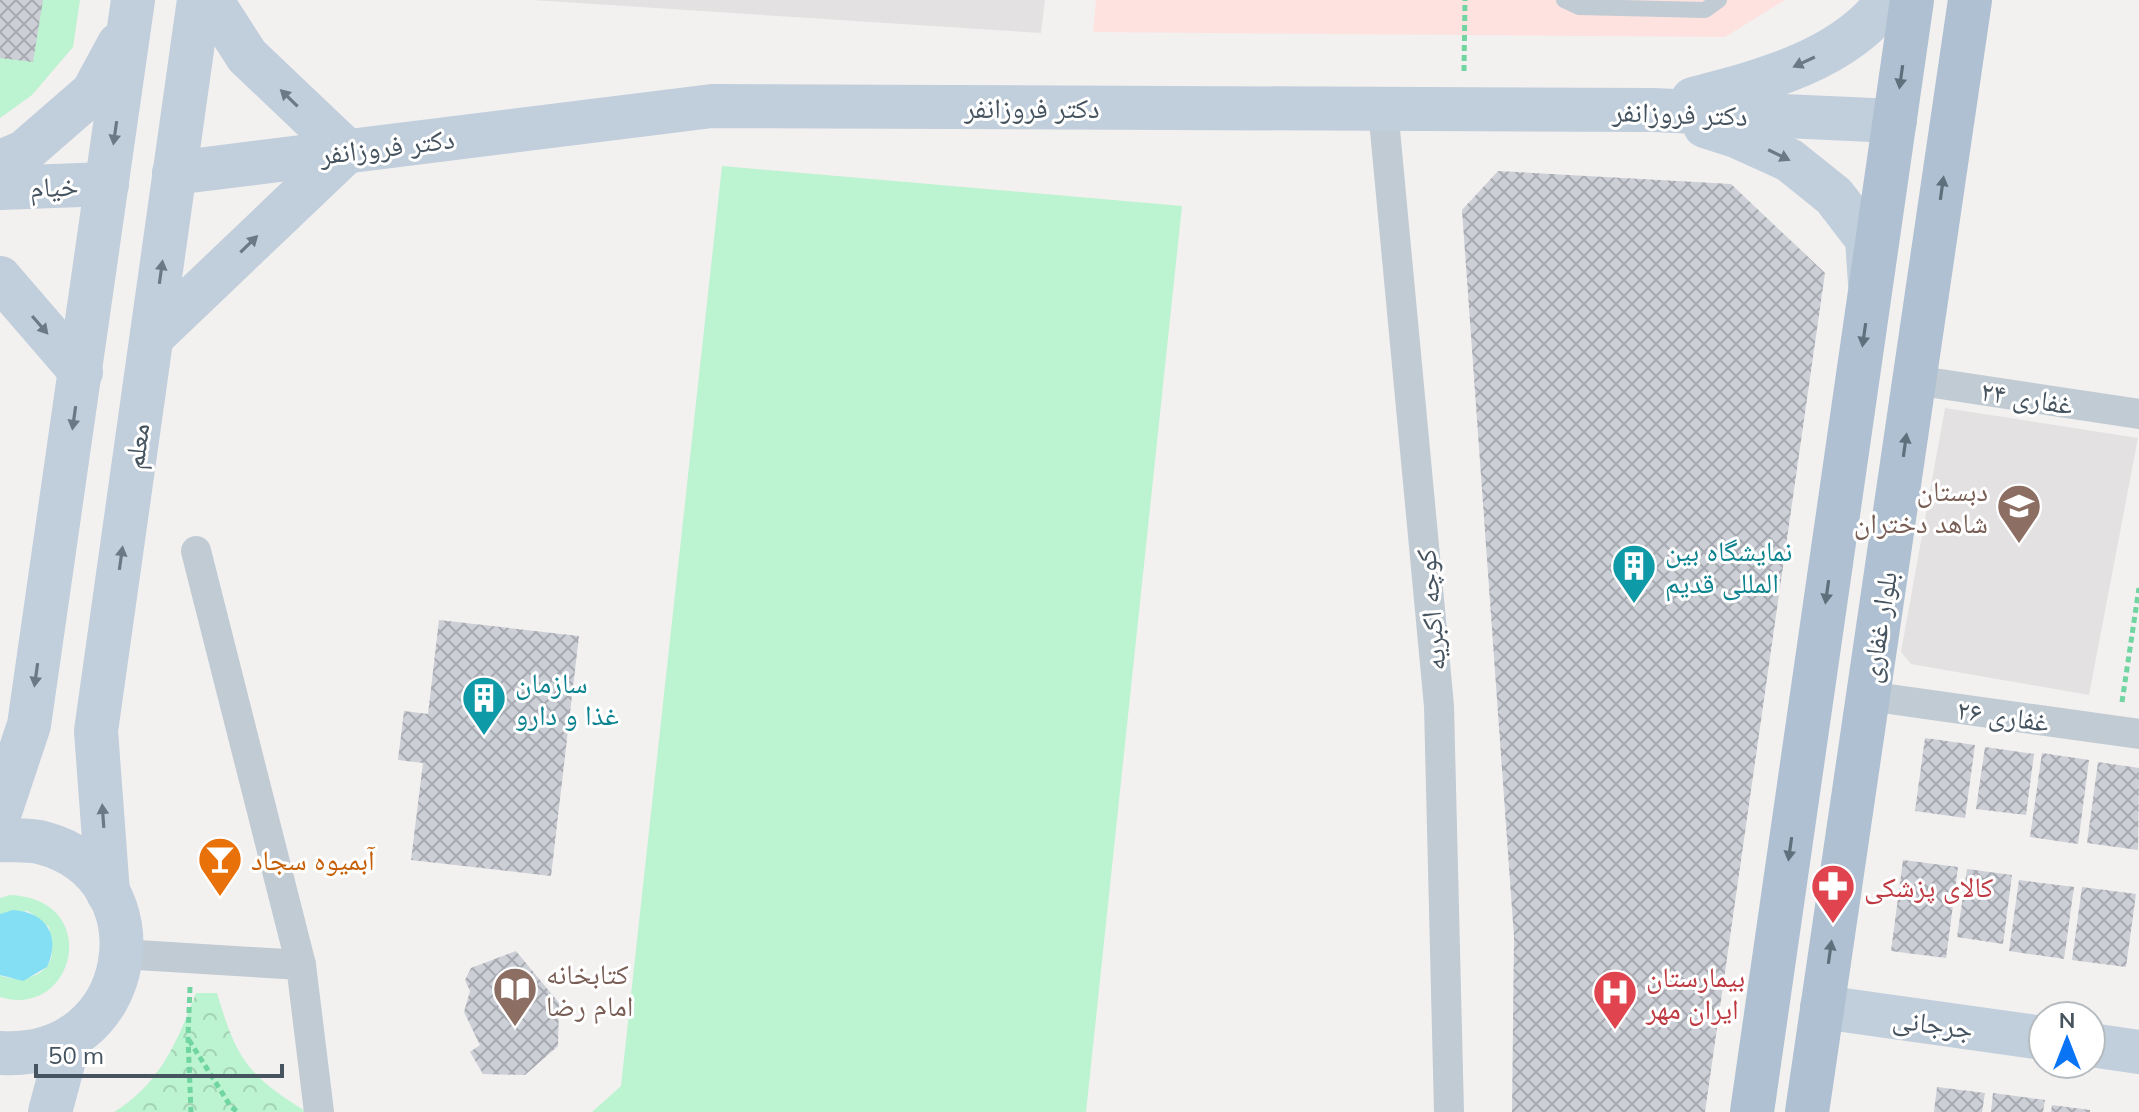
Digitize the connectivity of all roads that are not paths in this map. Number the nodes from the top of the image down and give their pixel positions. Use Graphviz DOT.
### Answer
graph roads {
  1 [pos="199,0"];
  2 [pos="211,0"];
  3 [pos="1564,0"];
  4 [pos="1719,0"];
  5 [pos="1888,0"];
  6 [pos="1912,0"];
  7 [pos="1970,0"];
  8 [pos="1642,4"];
  9 [pos="132,12"];
  10 [pos="1383,109"];
  11 [pos="1653,110"];
  12 [pos="1895,121"];
  13 [pos="347,151"];
  14 [pos="0,162"];
  15 [pos="174,173"];
  16 [pos="107,184"];
  17 [pos="0,188"];
  18 [pos="0,278"];
  19 [pos="1870,290"];
  20 [pos="152,337"];
  21 [pos="81,372"];
  22 [pos="1914,380"];
  23 [pos="2139,414"];
  24 [pos="196,551"];
  25 [pos="1868,696"];
  26 [pos="2129,733"];
  27 [pos="0,812"];
  28 [pos="0,840"];
  29 [pos="108,893"];
  30 [pos="121,954"];
  31 [pos="301,965"];
  32 [pos="1822,1007"];
  33 [pos="2027,1036"];
  34 [pos="69,1041"];
  35 [pos="2107,1047"];
  36 [pos="2139,1052"];
  37 [pos="0,1053"];
  38 [pos="50,1112"];
  39 [pos="319,1112"];
  40 [pos="1449,1112"];
  41 [pos="1752,1112"];
  42 [pos="1807,1112"];
  1 -- 15 [label="street, معلم"];
  13 -- 2 [label="street, one-way"];
  3 -- 8 [label="lane"];
  4 -- 8 [label="lane"];
  5 -- 11 [label="street, one-way"];
  6 -- 12 [label="main road, بلوار غفاری, one-way"];
  22 -- 7 [label="main road, بلوار غفاری, one-way"];
  9 -- 14 [label="street"];
  9 -- 16 [label="street, one-way"];
  10 -- 11 [label="street, دکتر فروزانفر"];
  10 -- 13 [label="street, دکتر فروزانفر"];
  10 -- 40 [label="street, کوچه اکبریه"];
  11 -- 12 [label="street, دکتر فروزانفر"];
  11 -- 19 [label="street, one-way"];
  12 -- 19 [label="main road, بلوار غفاری"];
  13 -- 15 [label="street, دکتر فروزانفر"];
  20 -- 13 [label="street, one-way"];
  20 -- 15 [label="street, معلم, one-way"];
  16 -- 17 [label="street, خیام"];
  16 -- 21 [label="street"];
  18 -- 21 [label="street, one-way"];
  19 -- 41 [label="main road, بلوار غفاری, one-way"];
  29 -- 20 [label="street, معلم, one-way"];
  21 -- 27 [label="street, one-way"];
  22 -- 23 [label="street, غفاری ۲۴"];
  25 -- 22 [label="main road, بلوار غفاری, one-way"];
  24 -- 31 [label="street"];
  25 -- 26 [label="street, غفاری ۲۶"];
  32 -- 25 [label="main road, بلوار غفاری, one-way"];
  28 -- 29 [label="street"];
  29 -- 30 [label="street"];
  30 -- 31 [label="street"];
  30 -- 34 [label="street"];
  31 -- 39 [label="street"];
  32 -- 33 [label="street, جرجانی"];
  32 -- 42 [label="main road, بلوار غفاری"];
  34 -- 37 [label="street"];
  34 -- 38 [label="street"];
  35 -- 36 [label="street"];
}
